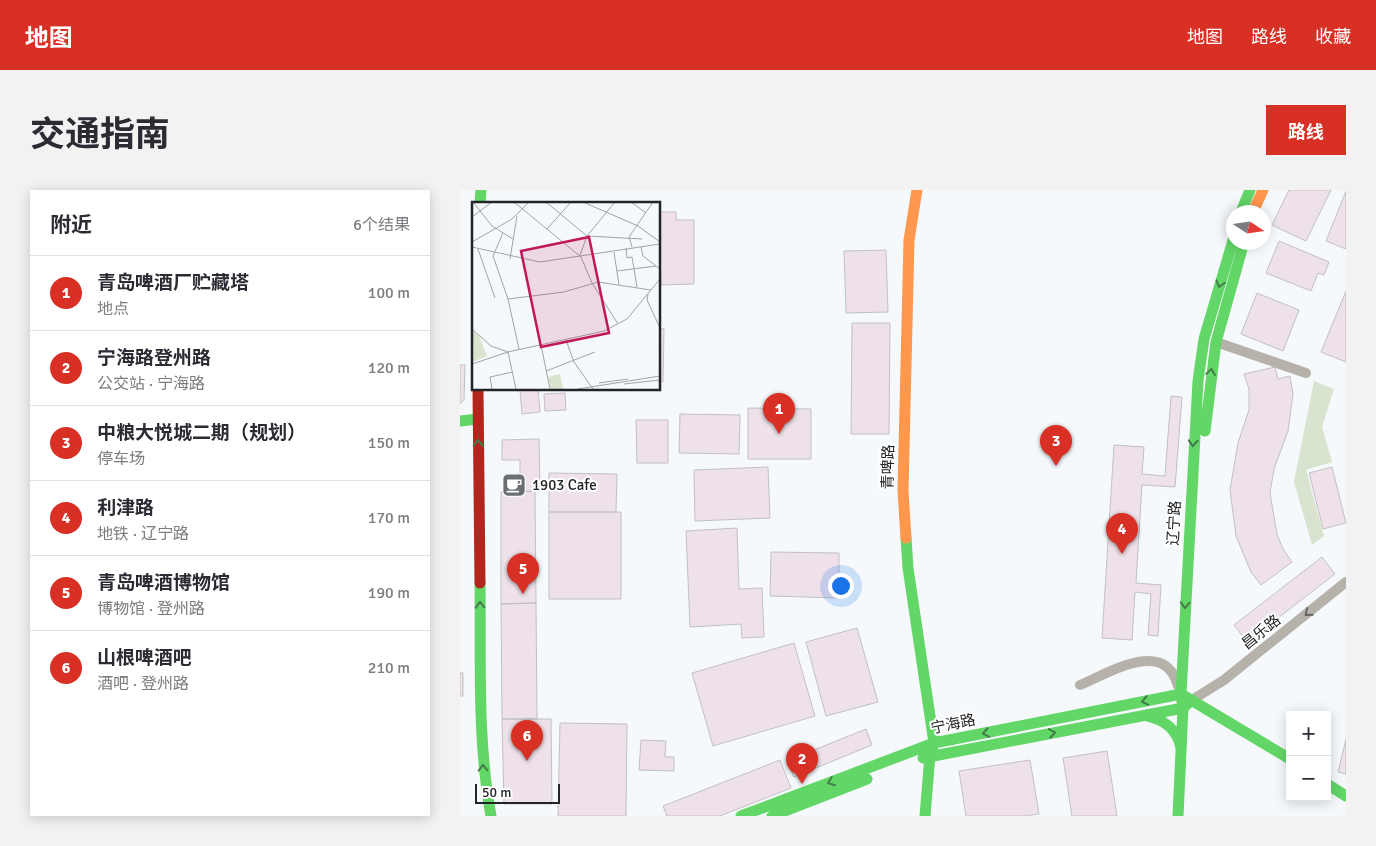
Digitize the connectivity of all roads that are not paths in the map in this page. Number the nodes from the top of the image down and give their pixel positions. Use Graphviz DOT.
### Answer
graph roads {
  1 [pos="917,190"];
  2 [pos="1250,190"];
  3 [pos="1263,190"];
  4 [pos="1243,205"];
  5 [pos="1256,205"];
  6 [pos="1230,250"];
  7 [pos="1242,250"];
  8 [pos="1216,342"];
  9 [pos="1306,373"];
  10 [pos="478,390"];
  11 [pos="478,418"];
  12 [pos="460,421"];
  13 [pos="1346,582"];
  14 [pos="1080,685"];
  15 [pos="1180,694"];
  16 [pos="1187,704"];
  17 [pos="1143,716"];
  18 [pos="934,743"];
  19 [pos="1181,748"];
  20 [pos="930,755"];
  21 [pos="1286,757"];
  22 [pos="1331,787"];
  23 [pos="1346,796"];
  24 [pos="491,816"];
  25 [pos="741,816"];
  26 [pos="772,816"];
  27 [pos="925,816"];
  28 [pos="1178,816"];
  29 [pos="1186,816"];
  1 -- 18 [label="street, 青啤路"];
  2 -- 4 [label="street"];
  3 -- 5 [label="street"];
  6 -- 15 [label="street, 辽宁路, one-way"];
  7 -- 8 [label="street, 辽宁路"];
  8 -- 9 [label="street"];
  16 -- 8 [label="street, 辽宁路, one-way"];
  10 -- 11 [label="street"];
  11 -- 12 [label="street"];
  24 -- 11 [label="street, one-way"];
  13 -- 16 [label="street, 昌乐路, one-way"];
  14 -- 15 [label="street"];
  15 -- 16 [label="street"];
  15 -- 18 [label="street, 宁海路, one-way"];
  16 -- 17 [label="street, 宁海路"];
  16 -- 19 [label="street, 辽宁路"];
  16 -- 21 [label="street"];
  16 -- 29 [label="street, 辽宁路"];
  17 -- 19 [label="street"];
  20 -- 17 [label="street, 宁海路, one-way"];
  18 -- 20 [label="street"];
  18 -- 25 [label="street, 宁海路, one-way"];
  19 -- 28 [label="street, 辽宁路"];
  20 -- 26 [label="street, 宁海路"];
  20 -- 27 [label="street"];
  22 -- 23 [label="street"];
}
